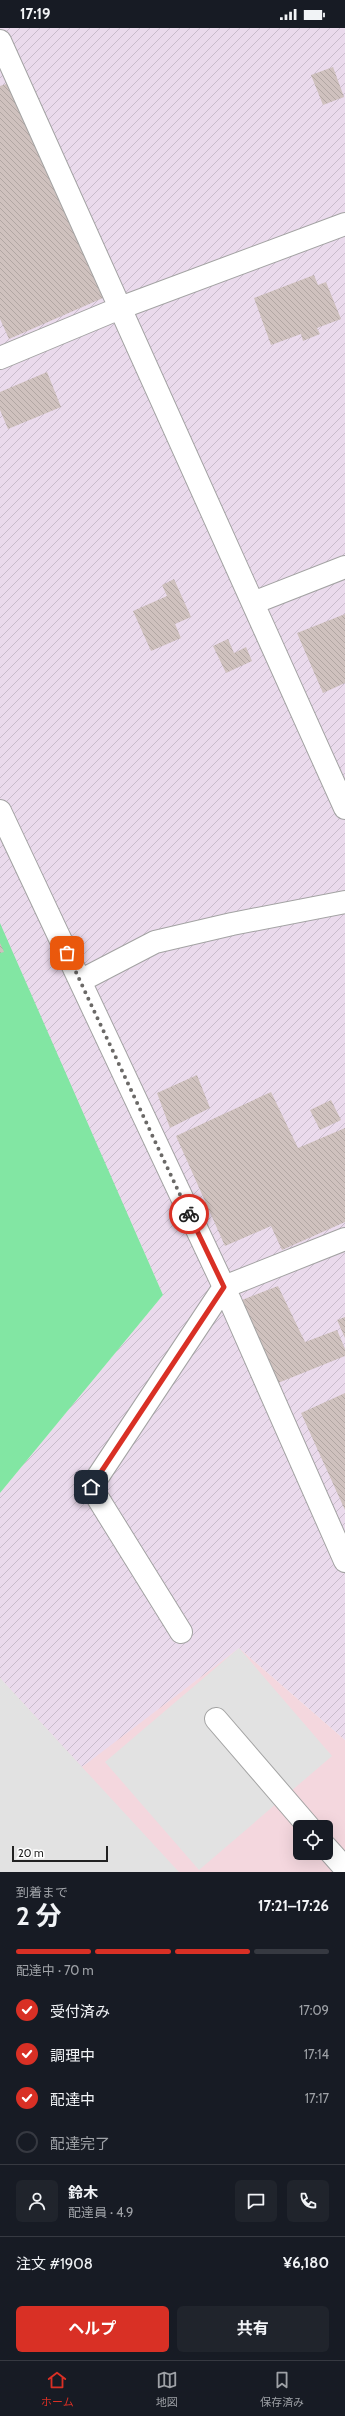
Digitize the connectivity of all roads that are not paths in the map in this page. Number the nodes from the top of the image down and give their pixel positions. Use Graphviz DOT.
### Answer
graph roads {
  1 [pos="0,41"];
  2 [pos="345,224"];
  3 [pos="120,308"];
  4 [pos="0,358"];
  5 [pos="345,567"];
  6 [pos="253,603"];
  7 [pos="345,808"];
  8 [pos="0,811"];
  9 [pos="345,902"];
  10 [pos="80,981"];
  11 [pos="345,1239"];
  12 [pos="224,1287"];
  13 [pos="345,1561"];
  14 [pos="181,1632"];
  15 [pos="216,1719"];
  16 [pos="303,1820"];
  17 [pos="333,1855"];
  18 [pos="345,1864"];
  1 -- 3 [label="street"];
  2 -- 3 [label="street"];
  3 -- 4 [label="street"];
  3 -- 6 [label="street"];
  5 -- 6 [label="street"];
  6 -- 7 [label="street"];
  8 -- 10 [label="street"];
  9 -- 10 [label="street"];
  10 -- 12 [label="street"];
  11 -- 12 [label="street"];
  12 -- 13 [label="street"];
  12 -- 14 [label="street"];
  15 -- 16 [label="street"];
  17 -- 18 [label="street"];
}
